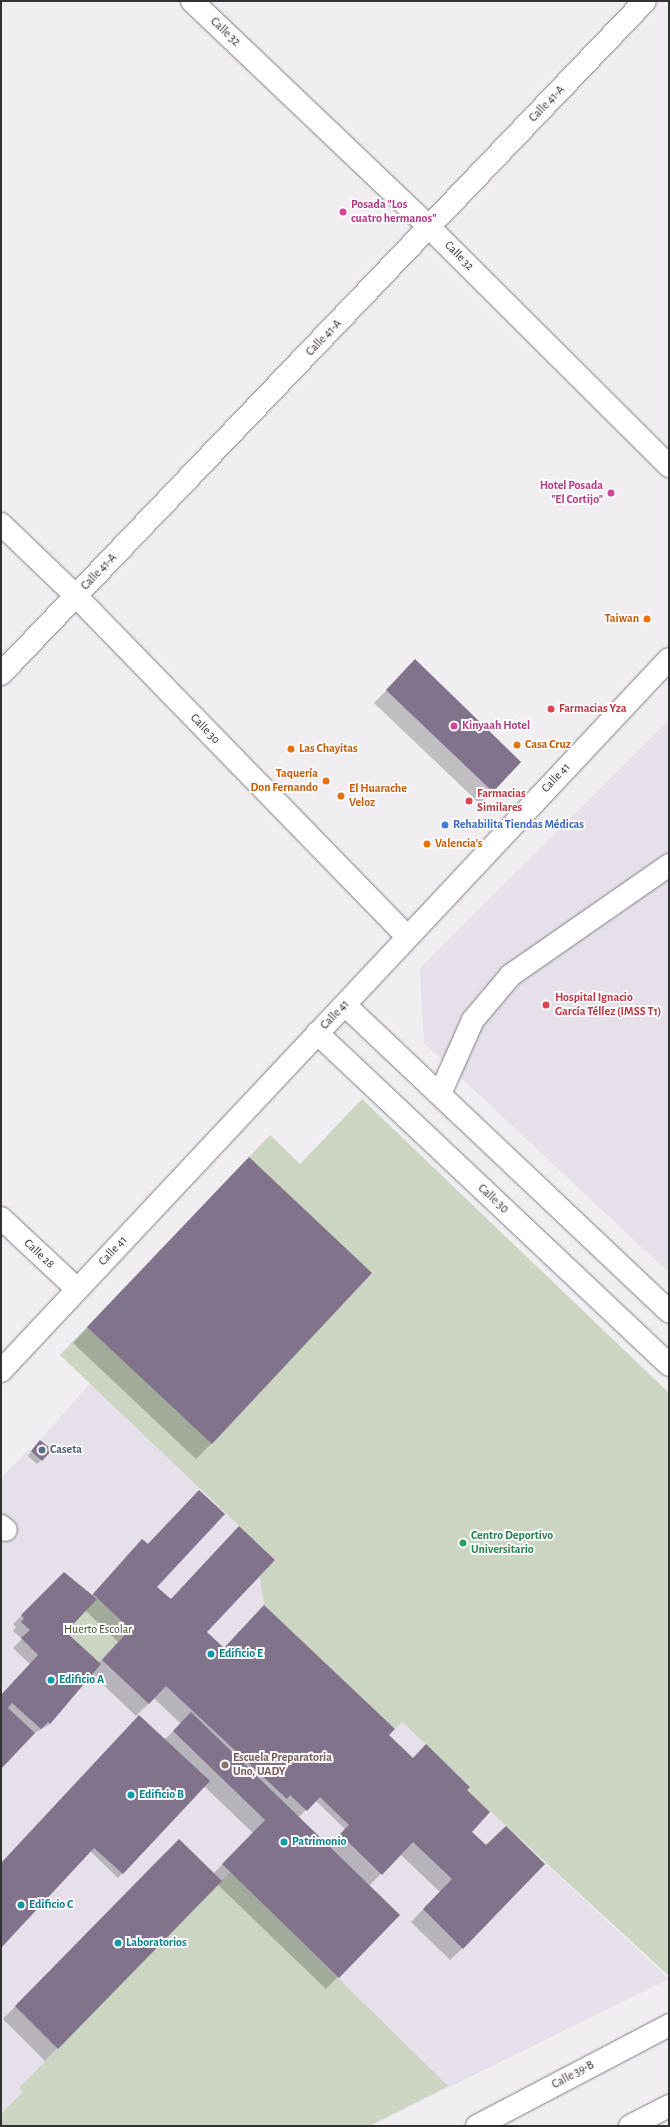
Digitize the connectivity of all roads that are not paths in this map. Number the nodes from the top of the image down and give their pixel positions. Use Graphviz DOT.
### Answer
graph roads {
  1 [pos="192,1"];
  2 [pos="645,1"];
  3 [pos="430,228"];
  4 [pos="669,466"];
  5 [pos="1,524"];
  6 [pos="76,596"];
  7 [pos="669,659"];
  8 [pos="1,674"];
  9 [pos="669,865"];
  10 [pos="407,936"];
  11 [pos="345,1005"];
  12 [pos="317,1033"];
  13 [pos="440,1094"];
  14 [pos="1,1218"];
  15 [pos="77,1289"];
  16 [pos="669,1310"];
  17 [pos="669,1365"];
  18 [pos="1,1371"];
  19 [pos="669,2025"];
  20 [pos="669,2106"];
  21 [pos="477,2126"];
  22 [pos="630,2126"];
  1 -- 3 [label="street, Calle 32"];
  2 -- 3 [label="street, Calle 41-A"];
  3 -- 4 [label="street, Calle 32"];
  3 -- 6 [label="street, Calle 41-A"];
  5 -- 6 [label="street, Calle 30"];
  6 -- 8 [label="street, Calle 41-A"];
  6 -- 10 [label="street, Calle 30"];
  7 -- 10 [label="street, Calle 41"];
  9 -- 13 [label="street"];
  10 -- 11 [label="street, Calle 41"];
  11 -- 12 [label="street, Calle 41"];
  11 -- 13 [label="street"];
  12 -- 15 [label="street, Calle 41"];
  12 -- 17 [label="street, Calle 30"];
  13 -- 16 [label="street"];
  14 -- 15 [label="street, Calle 28"];
  15 -- 18 [label="street, Calle 41"];
  19 -- 21 [label="street, Calle 39-B"];
  20 -- 22 [label="street"];
}
